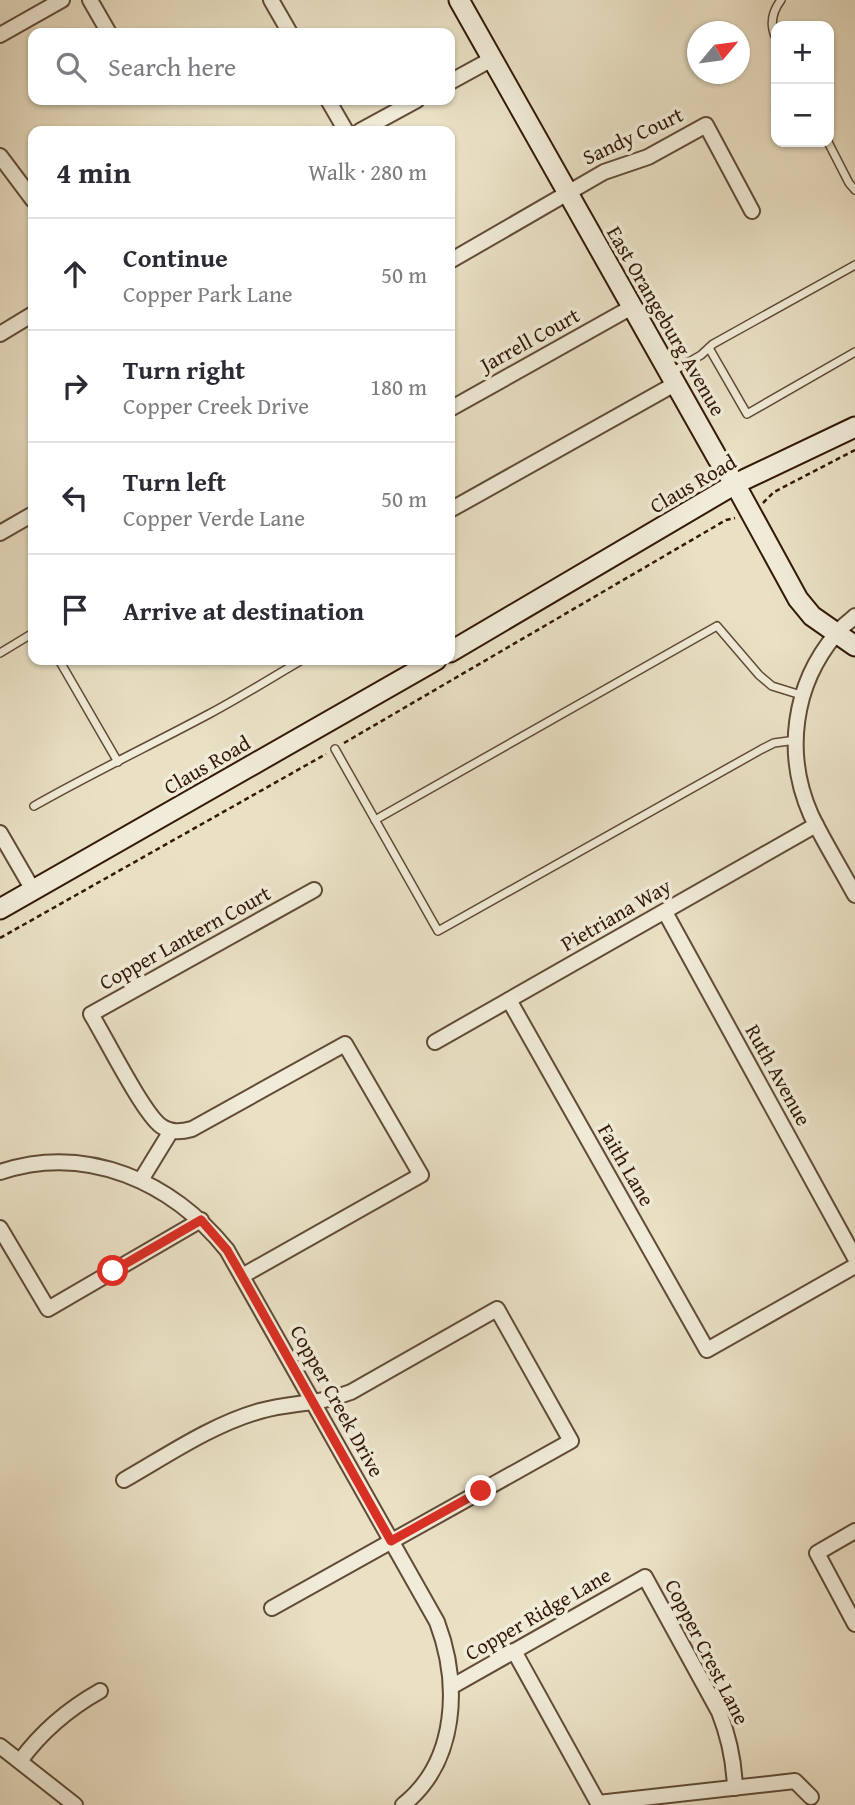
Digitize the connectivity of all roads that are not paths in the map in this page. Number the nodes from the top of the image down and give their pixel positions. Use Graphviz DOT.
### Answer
graph roads {
  1 [pos="62,0"];
  2 [pos="90,0"];
  3 [pos="271,0"];
  4 [pos="459,0"];
  5 [pos="781,0"];
  6 [pos="772,21"];
  7 [pos="106,28"];
  8 [pos="287,28"];
  9 [pos="0,36"];
  10 [pos="492,59"];
  11 [pos="455,79"];
  12 [pos="331,105"];
  13 [pos="408,105"];
  14 [pos="343,126"];
  15 [pos="369,126"];
  16 [pos="831,147"];
  17 [pos="0,156"];
  18 [pos="855,190"];
  19 [pos="566,192"];
  20 [pos="28,193"];
  21 [pos="752,211"];
  22 [pos="455,258"];
  23 [pos="855,265"];
  24 [pos="632,307"];
  25 [pos="28,317"];
  26 [pos="0,334"];
  27 [pos="709,348"];
  28 [pos="855,352"];
  29 [pos="672,378"];
  30 [pos="455,407"];
  31 [pos="855,427"];
  32 [pos="735,484"];
  33 [pos="455,507"];
  34 [pos="28,517"];
  35 [pos="0,533"];
  36 [pos="855,616"];
  37 [pos="836,634"];
  38 [pos="28,637"];
  39 [pos="855,646"];
  40 [pos="455,649"];
  41 [pos="0,653"];
  42 [pos="62,665"];
  43 [pos="293,665"];
  44 [pos="427,665"];
  45 [pos="801,695"];
  46 [pos="796,740"];
  47 [pos="335,749"];
  48 [pos="118,762"];
  49 [pos="34,806"];
  50 [pos="376,820"];
  51 [pos="816,825"];
  52 [pos="0,833"];
  53 [pos="33,890"];
  54 [pos="314,890"];
  55 [pos="855,895"];
  56 [pos="0,909"];
  57 [pos="665,912"];
  58 [pos="509,1000"];
  59 [pos="435,1042"];
  60 [pos="171,1131"];
  61 [pos="0,1172"];
  62 [pos="141,1180"];
  63 [pos="201,1220"];
  64 [pos="0,1228"];
  65 [pos="855,1258"];
  66 [pos="855,1266"];
  67 [pos="242,1276"];
  68 [pos="314,1403"];
  69 [pos="124,1480"];
  70 [pos="855,1531"];
  71 [pos="391,1541"];
  72 [pos="645,1577"];
  73 [pos="272,1608"];
  74 [pos="855,1624"];
  75 [pos="514,1651"];
  76 [pos="451,1688"];
  77 [pos="100,1691"];
  78 [pos="0,1746"];
  79 [pos="20,1761"];
  80 [pos="735,1788"];
  81 [pos="811,1797"];
  82 [pos="75,1805"];
  83 [pos="403,1805"];
  1 -- 9 [label="street"];
  2 -- 7 [label="street"];
  3 -- 8 [label="street"];
  4 -- 10 [label="main road, East Orangeburg Avenue"];
  5 -- 6 [label="lane"];
  10 -- 11 [label="street"];
  10 -- 19 [label="main road, East Orangeburg Avenue"];
  12 -- 14 [label="street"];
  13 -- 15 [label="street"];
  16 -- 18 [label="lane"];
  17 -- 20 [label="street"];
  19 -- 21 [label="street, Sandy Court"];
  19 -- 22 [label="street"];
  19 -- 24 [label="main road, East Orangeburg Avenue"];
  23 -- 27 [label="lane"];
  24 -- 29 [label="main road, East Orangeburg Avenue"];
  24 -- 30 [label="street, Jarrell Court"];
  25 -- 26 [label="street"];
  27 -- 28 [label="lane"];
  27 -- 29 [label="lane"];
  29 -- 32 [label="main road, East Orangeburg Avenue"];
  29 -- 33 [label="street"];
  31 -- 32 [label="main road, Claus Road"];
  32 -- 37 [label="main road, East Orangeburg Avenue"];
  32 -- 40 [label="main road, Claus Road"];
  34 -- 35 [label="street"];
  36 -- 37 [label="street"];
  37 -- 39 [label="main road, East Orangeburg Avenue"];
  37 -- 45 [label="street"];
  38 -- 41 [label="lane"];
  42 -- 48 [label="lane"];
  43 -- 48 [label="lane"];
  44 -- 53 [label="main road, Claus Road"];
  45 -- 46 [label="street"];
  45 -- 50 [label="lane"];
  46 -- 50 [label="lane"];
  46 -- 51 [label="street"];
  47 -- 50 [label="lane"];
  48 -- 49 [label="lane"];
  51 -- 55 [label="street"];
  51 -- 57 [label="street, Pietriana Way"];
  52 -- 53 [label="street"];
  53 -- 56 [label="main road, Claus Road"];
  54 -- 60 [label="street, Copper Lantern Court"];
  57 -- 58 [label="street, Pietriana Way"];
  57 -- 65 [label="street, Ruth Avenue"];
  58 -- 59 [label="street, Pietriana Way"];
  58 -- 66 [label="street, Faith Lane"];
  60 -- 62 [label="street"];
  60 -- 67 [label="street"];
  61 -- 62 [label="street, Copper Creek Drive"];
  62 -- 63 [label="street, Copper Creek Drive"];
  63 -- 64 [label="street"];
  63 -- 67 [label="street, Copper Creek Drive"];
  67 -- 68 [label="street, Copper Creek Drive"];
  68 -- 69 [label="street"];
  68 -- 71 [label="street, Copper Creek Drive"];
  68 -- 71 [label="street"];
  70 -- 74 [label="street"];
  71 -- 73 [label="street"];
  71 -- 76 [label="street, Copper Creek Drive"];
  72 -- 75 [label="street, Copper Ridge Lane"];
  72 -- 80 [label="street, Copper Crest Lane"];
  75 -- 76 [label="street, Copper Ridge Lane"];
  75 -- 80 [label="street"];
  76 -- 83 [label="street, Copper Creek Drive"];
  77 -- 79 [label="street"];
  78 -- 79 [label="street"];
  79 -- 82 [label="street"];
  80 -- 81 [label="street"];
}
